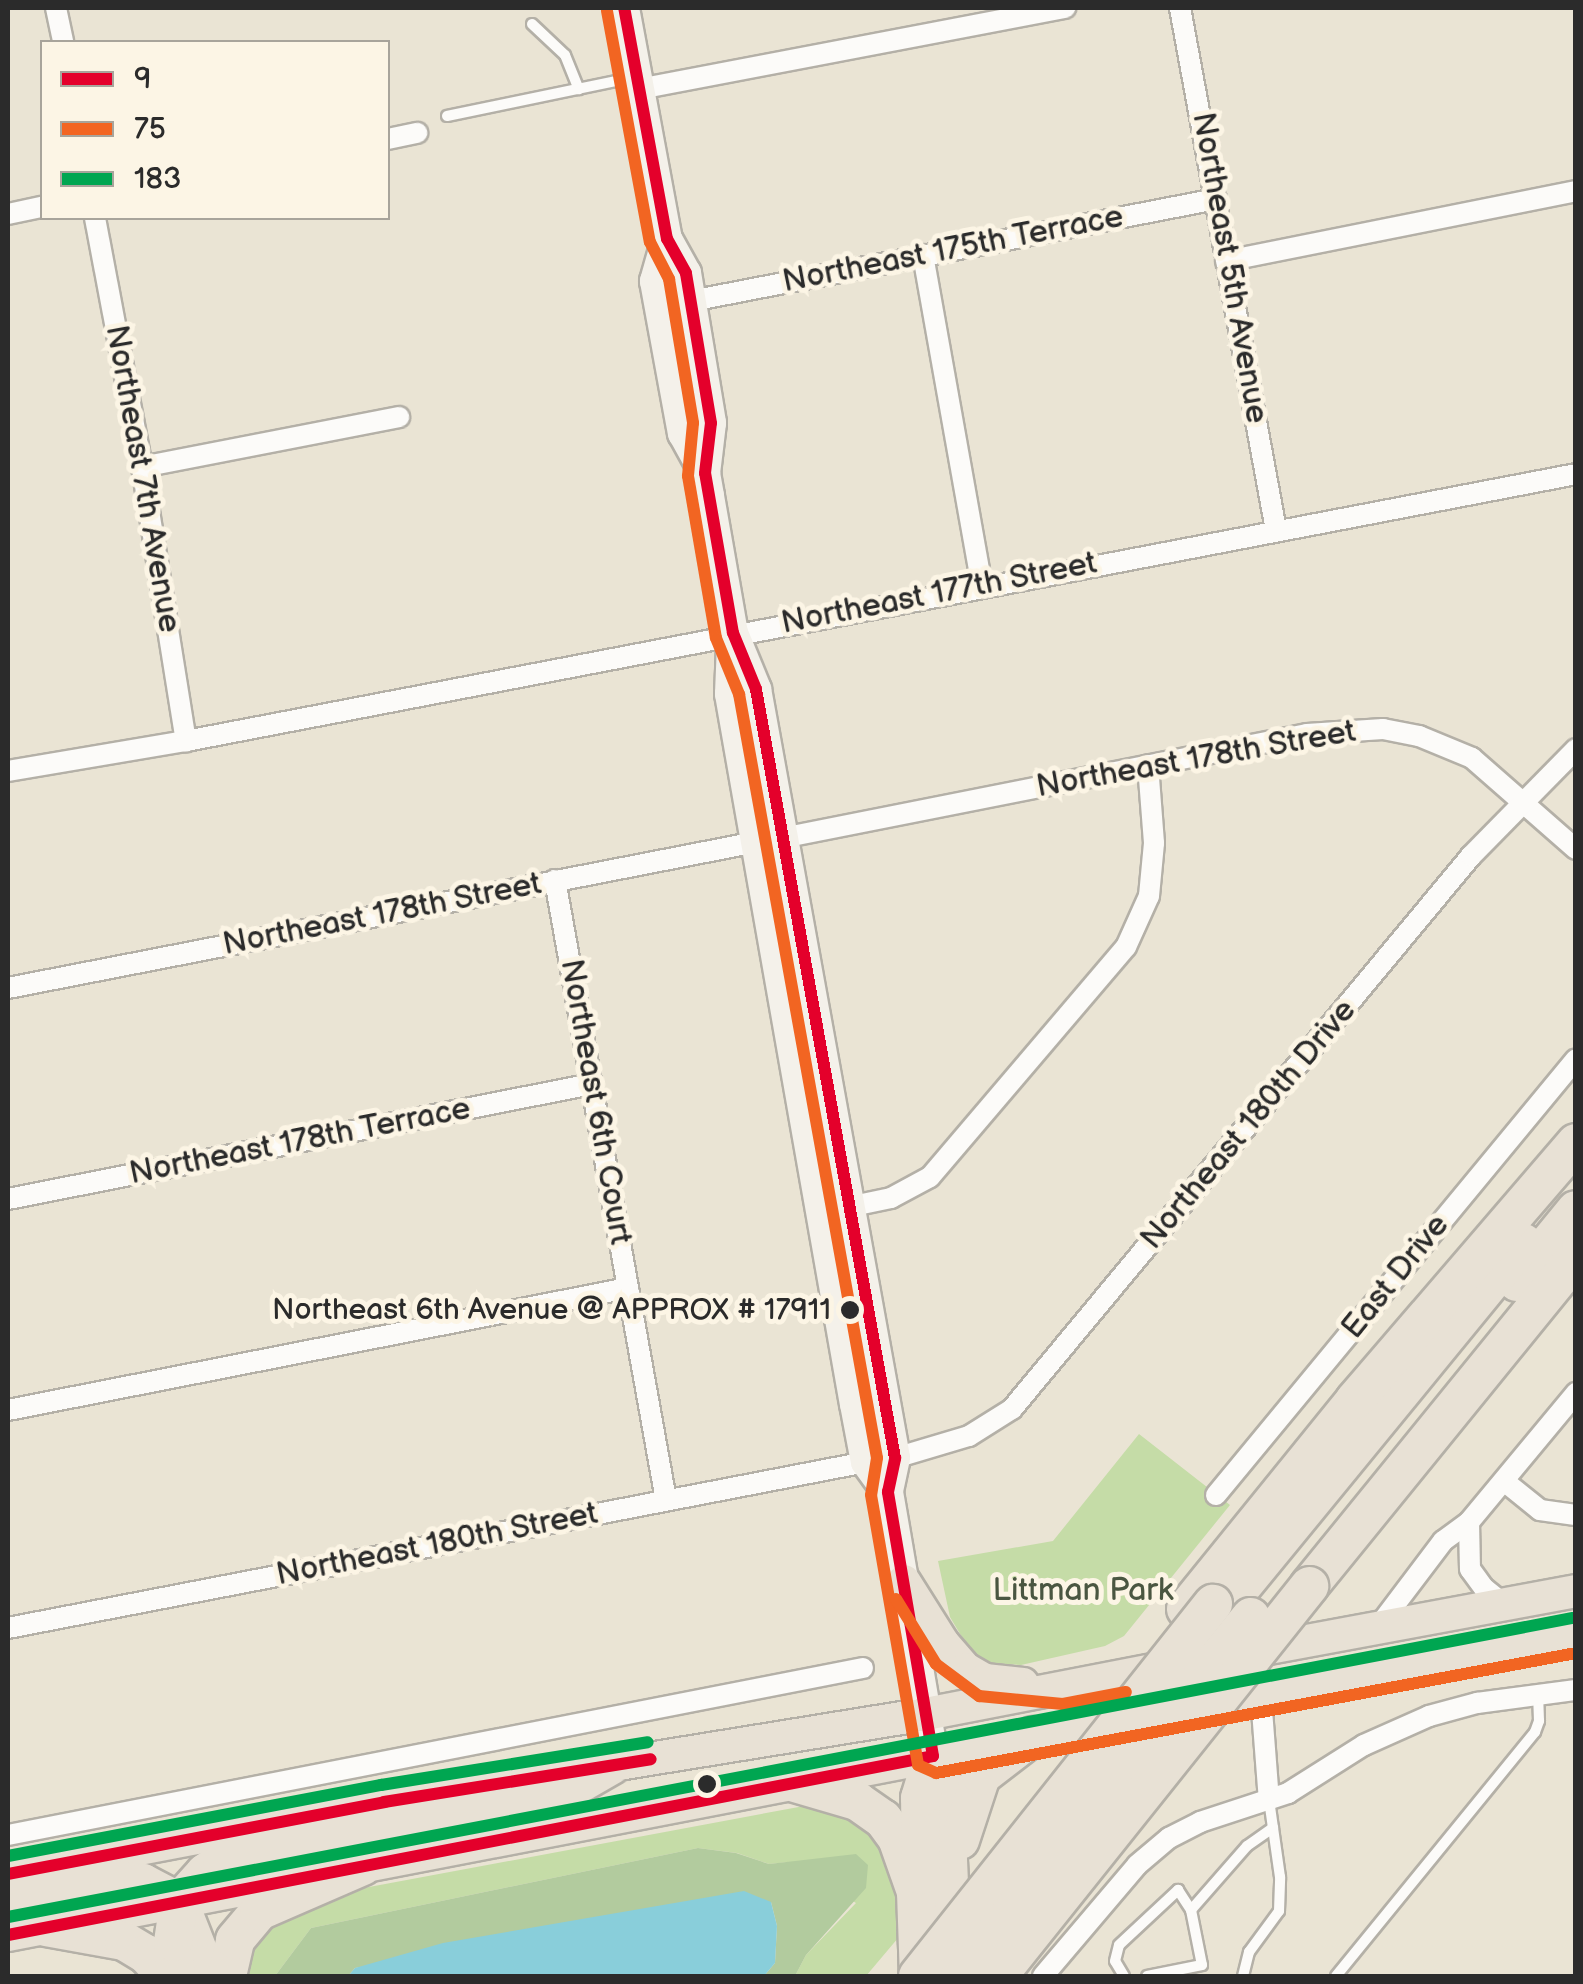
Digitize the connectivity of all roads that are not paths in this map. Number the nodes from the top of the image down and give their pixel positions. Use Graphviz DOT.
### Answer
graph roads {
  1 [pos="56,8"];
  2 [pos="624,8"];
  3 [pos="1065,8"];
  4 [pos="1180,8"];
  5 [pos="532,24"];
  6 [pos="62,40"];
  7 [pos="638,83"];
  8 [pos="578,89"];
  9 [pos="447,116"];
  10 [pos="417,133"];
  11 [pos="390,139"];
  12 [pos="1576,190"];
  13 [pos="1216,199"];
  14 [pos="40,207"];
  15 [pos="8,214"];
  16 [pos="95,220"];
  17 [pos="667,239"];
  18 [pos="924,255"];
  19 [pos="1226,261"];
  20 [pos="691,301"];
  21 [pos="400,417"];
  22 [pos="142,467"];
  23 [pos="705,473"];
  24 [pos="1576,474"];
  25 [pos="1276,530"];
  26 [pos="982,586"];
  27 [pos="733,633"];
  28 [pos="186,742"];
  29 [pos="1576,749"];
  30 [pos="1148,766"];
  31 [pos="8,771"];
  32 [pos="1523,800"];
  33 [pos="769,840"];
  34 [pos="1576,849"];
  35 [pos="555,880"];
  36 [pos="8,988"];
  37 [pos="1576,1059"];
  38 [pos="592,1084"];
  39 [pos="1576,1144"];
  40 [pos="1576,1180"];
  41 [pos="8,1199"];
  42 [pos="848,1207"];
  43 [pos="1576,1210"];
  44 [pos="1576,1243"];
  45 [pos="1576,1257"];
  46 [pos="628,1288"];
  47 [pos="1576,1393"];
  48 [pos="8,1410"];
  49 [pos="1414,1416"];
  50 [pos="881,1460"];
  51 [pos="1504,1481"];
  52 [pos="1216,1494"];
  53 [pos="666,1500"];
  54 [pos="1576,1514"];
  55 [pos="1469,1522"];
  56 [pos="904,1581"];
  57 [pos="1576,1591"];
  58 [pos="1504,1604"];
  59 [pos="1210,1605"];
  60 [pos="1378,1627"];
  61 [pos="8,1628"];
  62 [pos="1576,1635"];
  63 [pos="862,1668"];
  64 [pos="1063,1687"];
  65 [pos="1576,1690"];
  66 [pos="1538,1694"];
  67 [pos="1260,1697"];
  68 [pos="926,1714"];
  69 [pos="1033,1736"];
  70 [pos="933,1756"];
  71 [pos="612,1765"];
  72 [pos="795,1783"];
  73 [pos="1270,1800"];
  74 [pos="1273,1828"];
  75 [pos="8,1835"];
  76 [pos="363,1866"];
  77 [pos="951,1872"];
  78 [pos="8,1874"];
  79 [pos="916,1892"];
  80 [pos="8,1899"];
  81 [pos="178,1902"];
  82 [pos="1190,1910"];
  83 [pos="46,1927"];
  84 [pos="8,1935"];
  85 [pos="1204,1971"];
  86 [pos="166,1976"];
  87 [pos="176,1976"];
  88 [pos="208,1976"];
  89 [pos="227,1976"];
  90 [pos="891,1976"];
  91 [pos="918,1976"];
  92 [pos="952,1976"];
  93 [pos="960,1976"];
  94 [pos="998,1976"];
  95 [pos="1044,1976"];
  96 [pos="1124,1976"];
  97 [pos="1147,1976"];
  98 [pos="1243,1976"];
  99 [pos="1336,1976"];
  1 -- 6 [label="street"];
  2 -- 7 [label="main road"];
  3 -- 7 [label="street"];
  4 -- 13 [label="street, Northeast 5th Avenue"];
  5 -- 8 [label="lane"];
  7 -- 8 [label="lane"];
  7 -- 17 [label="main road"];
  8 -- 9 [label="lane"];
  10 -- 11 [label="street"];
  12 -- 19 [label="street"];
  13 -- 18 [label="street, Northeast 175th Terrace"];
  13 -- 19 [label="street, Northeast 5th Avenue"];
  14 -- 15 [label="street"];
  16 -- 22 [label="street, Northeast 7th Avenue"];
  17 -- 20 [label="main road"];
  17 -- 23 [label="main road"];
  18 -- 20 [label="street, Northeast 175th Terrace"];
  18 -- 26 [label="street"];
  19 -- 25 [label="street, Northeast 5th Avenue"];
  20 -- 23 [label="main road"];
  21 -- 22 [label="street"];
  22 -- 28 [label="street, Northeast 7th Avenue"];
  23 -- 27 [label="main road"];
  24 -- 25 [label="street, Northeast 177th Street"];
  25 -- 26 [label="street, Northeast 177th Street"];
  26 -- 27 [label="street, Northeast 177th Street"];
  27 -- 28 [label="street, Northeast 177th Street"];
  27 -- 33 [label="main road"];
  28 -- 31 [label="street, Northeast 177th Street"];
  29 -- 32 [label="street, Northeast 180th Drive"];
  30 -- 32 [label="street, Northeast 178th Street"];
  30 -- 33 [label="street, Northeast 178th Street"];
  30 -- 42 [label="street"];
  32 -- 34 [label="street, Northeast 178th Street"];
  32 -- 50 [label="street, Northeast 180th Drive"];
  33 -- 35 [label="street, Northeast 178th Street"];
  33 -- 42 [label="main road"];
  33 -- 50 [label="main road"];
  35 -- 36 [label="street, Northeast 178th Street"];
  35 -- 38 [label="street, Northeast 6th Court"];
  37 -- 52 [label="street, East Drive"];
  38 -- 41 [label="street, Northeast 178th Terrace"];
  38 -- 46 [label="street, Northeast 6th Court"];
  39 -- 59 [label="highway"];
  40 -- 59 [label="highway"];
  42 -- 50 [label="main road"];
  43 -- 49 [label="highway"];
  44 -- 49 [label="highway"];
  45 -- 94 [label="highway, bridge"];
  46 -- 48 [label="street"];
  46 -- 53 [label="street, Northeast 6th Court"];
  47 -- 51 [label="street"];
  49 -- 93 [label="highway, bridge"];
  50 -- 53 [label="street, Northeast 180th Street"];
  50 -- 56 [label="main road"];
  51 -- 54 [label="street"];
  51 -- 55 [label="street"];
  53 -- 61 [label="street, Northeast 180th Street"];
  55 -- 58 [label="street"];
  55 -- 60 [label="street"];
  56 -- 64 [label="main road"];
  56 -- 68 [label="main road"];
  57 -- 58 [label="main road"];
  58 -- 60 [label="main road"];
  59 -- 90 [label="highway"];
  59 -- 91 [label="highway, bridge"];
  60 -- 64 [label="main road"];
  62 -- 67 [label="main road"];
  63 -- 75 [label="street"];
  64 -- 68 [label="main road"];
  65 -- 66 [label="street"];
  66 -- 73 [label="street"];
  66 -- 99 [label="lane"];
  67 -- 69 [label="main road"];
  67 -- 73 [label="street"];
  68 -- 70 [label="main road"];
  68 -- 71 [label="main road"];
  69 -- 70 [label="main road"];
  69 -- 77 [label="highway"];
  70 -- 72 [label="main road"];
  70 -- 77 [label="highway"];
  70 -- 79 [label="highway"];
  71 -- 78 [label="main road"];
  71 -- 81 [label="highway"];
  72 -- 76 [label="main road"];
  72 -- 79 [label="highway"];
  73 -- 74 [label="lane"];
  73 -- 95 [label="street"];
  74 -- 82 [label="lane"];
  74 -- 98 [label="lane"];
  76 -- 81 [label="main road"];
  76 -- 89 [label="highway"];
  77 -- 92 [label="highway"];
  79 -- 91 [label="highway"];
  80 -- 81 [label="highway"];
  81 -- 83 [label="main road"];
  81 -- 87 [label="highway"];
  81 -- 88 [label="highway"];
  82 -- 85 [label="lane"];
  82 -- 96 [label="lane"];
  83 -- 84 [label="main road"];
  83 -- 86 [label="highway"];
  85 -- 97 [label="lane"];
}
